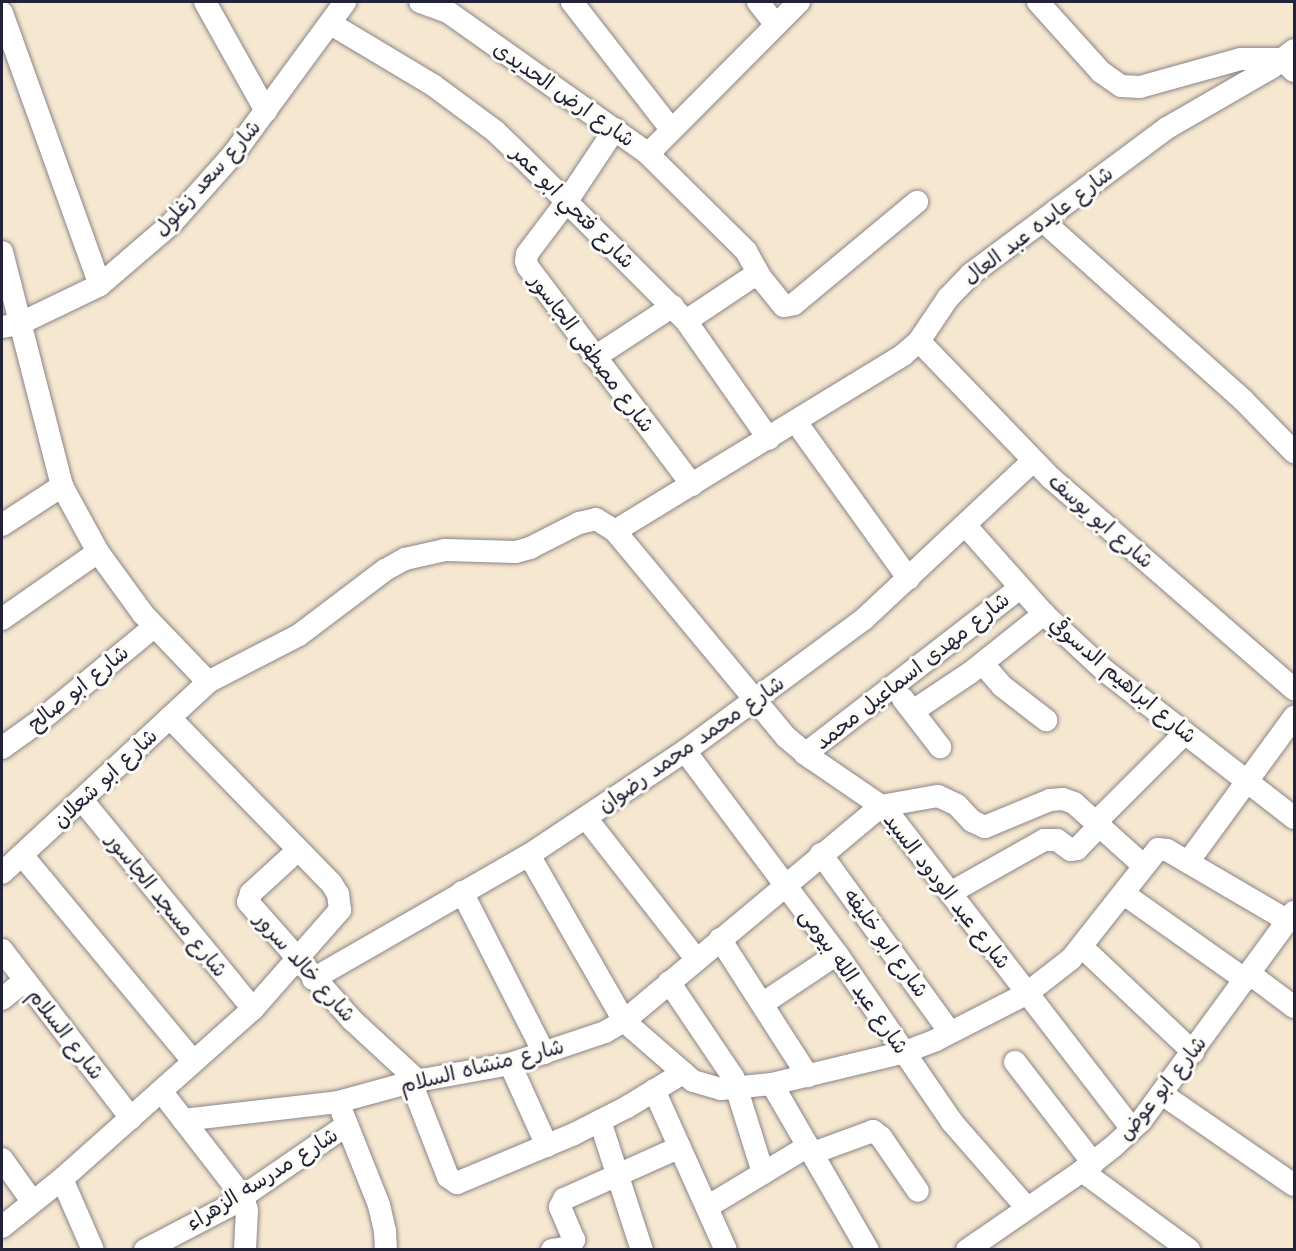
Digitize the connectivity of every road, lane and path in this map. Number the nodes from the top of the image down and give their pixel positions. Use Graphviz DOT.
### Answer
graph roads {
  1 [pos="205,2"];
  2 [pos="420,2"];
  3 [pos="572,2"];
  4 [pos="758,2"];
  5 [pos="799,2"];
  6 [pos="1038,2"];
  7 [pos="335,11"];
  8 [pos="2,13"];
  9 [pos="776,25"];
  10 [pos="5,36"];
  11 [pos="1290,60"];
  12 [pos="266,111"];
  13 [pos="615,129"];
  14 [pos="671,129"];
  15 [pos="646,152"];
  16 [pos="567,201"];
  17 [pos="917,202"];
  18 [pos="1042,220"];
  19 [pos="2,252"];
  20 [pos="761,278"];
  21 [pos="100,285"];
  22 [pos="680,313"];
  23 [pos="10,325"];
  24 [pos="919,341"];
  25 [pos="595,357"];
  26 [pos="796,422"];
  27 [pos="769,439"];
  28 [pos="1294,452"];
  29 [pos="1033,461"];
  30 [pos="692,485"];
  31 [pos="62,486"];
  32 [pos="2,525"];
  33 [pos="966,526"];
  34 [pos="615,531"];
  35 [pos="98,552"];
  36 [pos="909,579"];
  37 [pos="1020,588"];
  38 [pos="1044,614"];
  39 [pos="2,619"];
  40 [pos="154,627"];
  41 [pos="983,664"];
  42 [pos="208,682"];
  43 [pos="893,686"];
  44 [pos="1294,689"];
  45 [pos="755,700"];
  46 [pos="913,711"];
  47 [pos="1294,717"];
  48 [pos="170,718"];
  49 [pos="1046,720"];
  50 [pos="1185,733"];
  51 [pos="940,747"];
  52 [pos="2,748"];
  53 [pos="685,751"];
  54 [pos="805,754"];
  55 [pos="1247,781"];
  56 [pos="82,800"];
  57 [pos="881,806"];
  58 [pos="586,818"];
  59 [pos="1294,818"];
  60 [pos="1098,824"];
  61 [pos="298,850"];
  62 [pos="822,854"];
  63 [pos="22,855"];
  64 [pos="529,855"];
  65 [pos="1148,860"];
  66 [pos="1188,862"];
  67 [pos="2,873"];
  68 [pos="785,885"];
  69 [pos="462,892"];
  70 [pos="950,893"];
  71 [pos="1124,894"];
  72 [pos="1292,916"];
  73 [pos="720,939"];
  74 [pos="1082,947"];
  75 [pos="2,950"];
  76 [pos="837,954"];
  77 [pos="297,959"];
  78 [pos="696,959"];
  79 [pos="1248,977"];
  80 [pos="313,979"];
  81 [pos="24,981"];
  82 [pos="669,982"];
  83 [pos="1026,994"];
  84 [pos="2,999"];
  85 [pos="762,1004"];
  86 [pos="1294,1007"];
  87 [pos="253,1009"];
  88 [pos="624,1021"];
  89 [pos="950,1032"];
  90 [pos="905,1052"];
  91 [pos="1193,1052"];
  92 [pos="544,1053"];
  93 [pos="193,1061"];
  94 [pos="1015,1062"];
  95 [pos="510,1064"];
  96 [pos="683,1073"];
  97 [pos="808,1076"];
  98 [pos="415,1082"];
  99 [pos="772,1084"];
  100 [pos="737,1088"];
  101 [pos="654,1090"];
  102 [pos="161,1091"];
  103 [pos="1162,1094"];
  104 [pos="338,1101"];
  105 [pos="131,1118"];
  106 [pos="183,1120"];
  107 [pos="600,1121"];
  108 [pos="347,1125"];
  109 [pos="1132,1129"];
  110 [pos="547,1146"];
  111 [pos="680,1147"];
  112 [pos="810,1149"];
  113 [pos="2,1159"];
  114 [pos="1088,1167"];
  115 [pos="763,1173"];
  116 [pos="617,1174"];
  117 [pos="62,1179"];
  118 [pos="1294,1185"];
  119 [pos="918,1191"];
  120 [pos="243,1197"];
  121 [pos="32,1201"];
  122 [pos="707,1207"];
  123 [pos="1027,1208"];
  124 [pos="2,1227"];
  125 [pos="93,1250"];
  126 [pos="145,1250"];
  127 [pos="245,1250"];
  128 [pos="386,1250"];
  129 [pos="552,1250"];
  130 [pos="642,1250"];
  131 [pos="726,1250"];
  132 [pos="868,1250"];
  133 [pos="967,1250"];
  134 [pos="1189,1250"];
  1 -- 12 [label="street"];
  2 -- 13 [label="street, شارع ارض الحديدى"];
  3 -- 14 [label="street"];
  4 -- 9 [label="street"];
  5 -- 9 [label="street, شارع ارض الحديدى"];
  6 -- 11 [label="street"];
  7 -- 12 [label="street, شارع سعد زغلول"];
  7 -- 16 [label="street, شارع فتحي ابو عمر"];
  8 -- 10 [label="street"];
  9 -- 14 [label="street, شارع ارض الحديدى"];
  10 -- 21 [label="street"];
  11 -- 18 [label="street, شارع عايده عبد العال"];
  12 -- 21 [label="street, شارع سعد زغلول"];
  13 -- 15 [label="street, شارع ارض الحديدى"];
  13 -- 16 [label="street, شارع مصطفى الجاسور"];
  14 -- 15 [label="street, شارع ارض الحديدى"];
  15 -- 20 [label="street"];
  16 -- 22 [label="street, شارع فتحي ابو عمر"];
  16 -- 25 [label="street, شارع مصطفى الجاسور"];
  17 -- 20 [label="street"];
  18 -- 24 [label="street, شارع عايده عبد العال"];
  18 -- 28 [label="street"];
  19 -- 23 [label="street"];
  20 -- 22 [label="street"];
  21 -- 23 [label="street, شارع سعد زغلول"];
  22 -- 25 [label="street"];
  22 -- 27 [label="street, شارع فتحي ابو عمر"];
  23 -- 31 [label="street"];
  24 -- 26 [label="street, شارع عايده عبد العال"];
  24 -- 29 [label="street, شارع ابو يوسف"];
  25 -- 30 [label="street, شارع مصطفى الجاسور"];
  26 -- 27 [label="street, شارع عايده عبد العال"];
  26 -- 36 [label="street"];
  27 -- 30 [label="street, شارع عايده عبد العال"];
  29 -- 33 [label="street, شارع محمد محمد رضوان"];
  29 -- 44 [label="street, شارع ابو يوسف"];
  30 -- 34 [label="street, شارع عايده عبد العال"];
  31 -- 32 [label="street"];
  31 -- 35 [label="street"];
  33 -- 36 [label="street, شارع محمد محمد رضوان"];
  33 -- 37 [label="street, شارع ابراهيم الدسوقي"];
  34 -- 42 [label="street, شارع ابو شعلان"];
  34 -- 45 [label="street, شارع عبد الودود السيد"];
  35 -- 39 [label="street"];
  35 -- 40 [label="street"];
  36 -- 45 [label="street, شارع محمد محمد رضوان"];
  37 -- 38 [label="street, شارع ابراهيم الدسوقي"];
  37 -- 43 [label="street, شارع مهدى اسماعيل محمد"];
  38 -- 41 [label="street"];
  38 -- 50 [label="street, شارع ابراهيم الدسوقي"];
  40 -- 42 [label="street"];
  40 -- 52 [label="street, شارع ابو صالح"];
  41 -- 46 [label="street"];
  41 -- 49 [label="street"];
  42 -- 48 [label="street, شارع ابو شعلان"];
  43 -- 46 [label="street"];
  43 -- 54 [label="street, شارع مهدى اسماعيل محمد"];
  45 -- 53 [label="street, شارع محمد محمد رضوان"];
  45 -- 54 [label="street, شارع عبد الودود السيد"];
  46 -- 51 [label="street"];
  47 -- 55 [label="street"];
  48 -- 56 [label="street, شارع ابو شعلان"];
  48 -- 61 [label="street"];
  50 -- 55 [label="street, شارع ابراهيم الدسوقي"];
  50 -- 60 [label="street"];
  53 -- 58 [label="street, شارع محمد محمد رضوان"];
  53 -- 68 [label="street, شارع عبد الله بيومى"];
  54 -- 57 [label="street, شارع عبد الودود السيد"];
  55 -- 59 [label="street, شارع ابراهيم الدسوقي"];
  55 -- 66 [label="street"];
  56 -- 63 [label="street, شارع ابو شعلان"];
  56 -- 87 [label="street, شارع مسجد الجاسور"];
  57 -- 60 [label="street"];
  57 -- 62 [label="street, شارع منشاه السلام"];
  57 -- 70 [label="street, شارع عبد الودود السيد"];
  58 -- 64 [label="street, شارع محمد محمد رضوان"];
  58 -- 78 [label="street"];
  60 -- 65 [label="street"];
  60 -- 70 [label="street"];
  61 -- 77 [label="street"];
  61 -- 77 [label="street, شارع خالد سرور"];
  62 -- 68 [label="street, شارع منشاه السلام"];
  62 -- 89 [label="street, شارع ابو خليفه"];
  63 -- 67 [label="street, شارع ابو شعلان"];
  63 -- 93 [label="street"];
  64 -- 69 [label="street, شارع محمد محمد رضوان"];
  64 -- 88 [label="street"];
  65 -- 66 [label="street"];
  65 -- 71 [label="street"];
  66 -- 72 [label="street"];
  68 -- 73 [label="street, شارع منشاه السلام"];
  68 -- 76 [label="street, شارع عبد الله بيومى"];
  69 -- 80 [label="street, شارع محمد محمد رضوان"];
  69 -- 92 [label="street"];
  70 -- 83 [label="street, شارع عبد الودود السيد"];
  71 -- 74 [label="street"];
  71 -- 79 [label="street"];
  72 -- 79 [label="street, شارع ابو عوض"];
  73 -- 78 [label="street, شارع منشاه السلام"];
  73 -- 85 [label="street"];
  74 -- 83 [label="street"];
  74 -- 91 [label="street"];
  75 -- 81 [label="street, شارع السلام"];
  76 -- 85 [label="street"];
  76 -- 90 [label="street, شارع عبد الله بيومى"];
  77 -- 80 [label="street, شارع خالد سرور"];
  77 -- 87 [label="street"];
  78 -- 82 [label="street, شارع منشاه السلام"];
  79 -- 86 [label="street"];
  79 -- 91 [label="street, شارع ابو عوض"];
  80 -- 98 [label="street, شارع خالد سرور"];
  81 -- 84 [label="street"];
  81 -- 105 [label="street, شارع السلام"];
  82 -- 88 [label="street, شارع منشاه السلام"];
  82 -- 100 [label="street"];
  83 -- 89 [label="street"];
  83 -- 109 [label="street, شارع عبد الودود السيد"];
  85 -- 97 [label="street"];
  87 -- 93 [label="street"];
  88 -- 92 [label="street, شارع منشاه السلام"];
  88 -- 96 [label="street"];
  89 -- 90 [label="street"];
  90 -- 97 [label="street"];
  90 -- 123 [label="street, شارع عبد الله بيومى"];
  91 -- 103 [label="street, شارع ابو عوض"];
  92 -- 95 [label="street, شارع منشاه السلام"];
  93 -- 102 [label="street"];
  94 -- 114 [label="street"];
  95 -- 98 [label="street, شارع منشاه السلام"];
  95 -- 110 [label="street"];
  96 -- 100 [label="street"];
  96 -- 101 [label="street"];
  97 -- 99 [label="street"];
  98 -- 104 [label="street, شارع منشاه السلام"];
  98 -- 110 [label="street"];
  99 -- 100 [label="street"];
  99 -- 112 [label="street"];
  100 -- 115 [label="street"];
  101 -- 107 [label="street"];
  101 -- 111 [label="street"];
  102 -- 105 [label="street"];
  102 -- 106 [label="street"];
  103 -- 109 [label="street, شارع ابو عوض"];
  103 -- 118 [label="street"];
  104 -- 106 [label="street, شارع منشاه السلام"];
  104 -- 108 [label="street"];
  105 -- 117 [label="street"];
  106 -- 120 [label="street"];
  107 -- 110 [label="street"];
  107 -- 116 [label="street"];
  108 -- 120 [label="street, شارع مدرسه الزهراء"];
  108 -- 128 [label="street"];
  109 -- 114 [label="street, شارع ابو عوض"];
  111 -- 116 [label="street"];
  111 -- 122 [label="street"];
  112 -- 115 [label="street"];
  112 -- 119 [label="street"];
  112 -- 132 [label="street"];
  113 -- 121 [label="street"];
  114 -- 123 [label="street, شارع ابو عوض"];
  114 -- 134 [label="street"];
  115 -- 122 [label="street"];
  116 -- 129 [label="street"];
  116 -- 130 [label="street"];
  117 -- 121 [label="street"];
  117 -- 125 [label="street"];
  120 -- 126 [label="street, شارع مدرسه الزهراء"];
  120 -- 127 [label="street"];
  121 -- 124 [label="street"];
  122 -- 131 [label="street"];
  123 -- 133 [label="street, شارع ابو عوض"];
}
